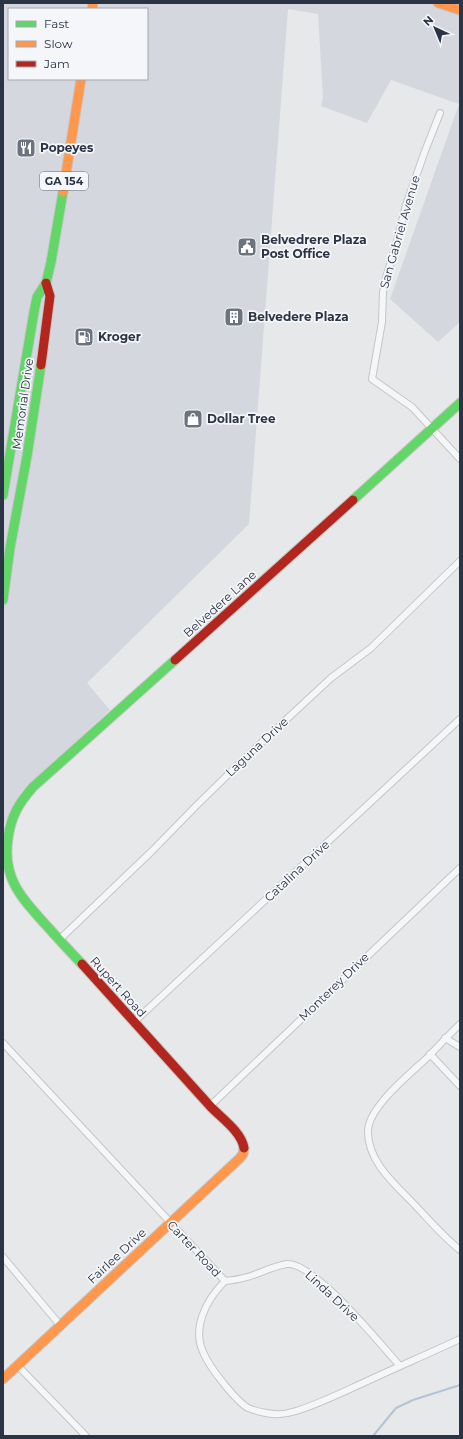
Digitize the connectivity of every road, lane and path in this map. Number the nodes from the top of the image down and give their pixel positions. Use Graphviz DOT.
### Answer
graph roads {
  1 [pos="438,3"];
  2 [pos="460,10"];
  3 [pos="81,80"];
  4 [pos="440,113"];
  5 [pos="46,283"];
  6 [pos="460,403"];
  7 [pos="433,428"];
  8 [pos="460,459"];
  9 [pos="3,495"];
  10 [pos="460,560"];
  11 [pos="3,600"];
  12 [pos="460,719"];
  13 [pos="6,831"];
  14 [pos="460,868"];
  15 [pos="59,940"];
  16 [pos="134,1022"];
  17 [pos="460,1024"];
  18 [pos="445,1038"];
  19 [pos="3,1043"];
  20 [pos="460,1047"];
  21 [pos="430,1054"];
  22 [pos="460,1086"];
  23 [pos="210,1106"];
  24 [pos="245,1149"];
  25 [pos="170,1223"];
  26 [pos="460,1250"];
  27 [pos="3,1257"];
  28 [pos="225,1281"];
  29 [pos="60,1325"];
  30 [pos="460,1339"];
  31 [pos="18,1366"];
  32 [pos="400,1366"];
  33 [pos="3,1379"];
  34 [pos="86,1436"];
  1 -- 2 [label="street"];
  3 -- 5 [label="street, Memorial Drive / GA 154"];
  4 -- 7 [label="street, San Gabriel Avenue"];
  5 -- 9 [label="street, Memorial Drive / GA 154"];
  5 -- 11 [label="street, Memorial Drive / GA 154"];
  6 -- 7 [label="street, Belvedere Lane"];
  7 -- 8 [label="street, San Gabriel Avenue"];
  7 -- 13 [label="street, Belvedere Lane"];
  10 -- 15 [label="street, Laguna Drive"];
  12 -- 16 [label="street, Catalina Drive"];
  13 -- 15 [label="street, Rupert Road"];
  14 -- 23 [label="street, Monterey Drive"];
  15 -- 16 [label="street, Rupert Road"];
  16 -- 23 [label="street, Rupert Road"];
  17 -- 18 [label="street"];
  18 -- 20 [label="street"];
  18 -- 21 [label="street"];
  19 -- 25 [label="street, Carter Road"];
  21 -- 22 [label="street"];
  21 -- 26 [label="street"];
  23 -- 24 [label="street, Rupert Road"];
  24 -- 25 [label="street, Fairlee Drive"];
  25 -- 28 [label="street, Carter Road"];
  25 -- 29 [label="street, Fairlee Drive"];
  27 -- 29 [label="street"];
  28 -- 32 [label="street, Linda Drive"];
  28 -- 32 [label="street, Carter Road"];
  29 -- 31 [label="street, Fairlee Drive"];
  30 -- 32 [label="street, Carter Road"];
  31 -- 33 [label="street, Fairlee Drive"];
  31 -- 34 [label="street"];
}
